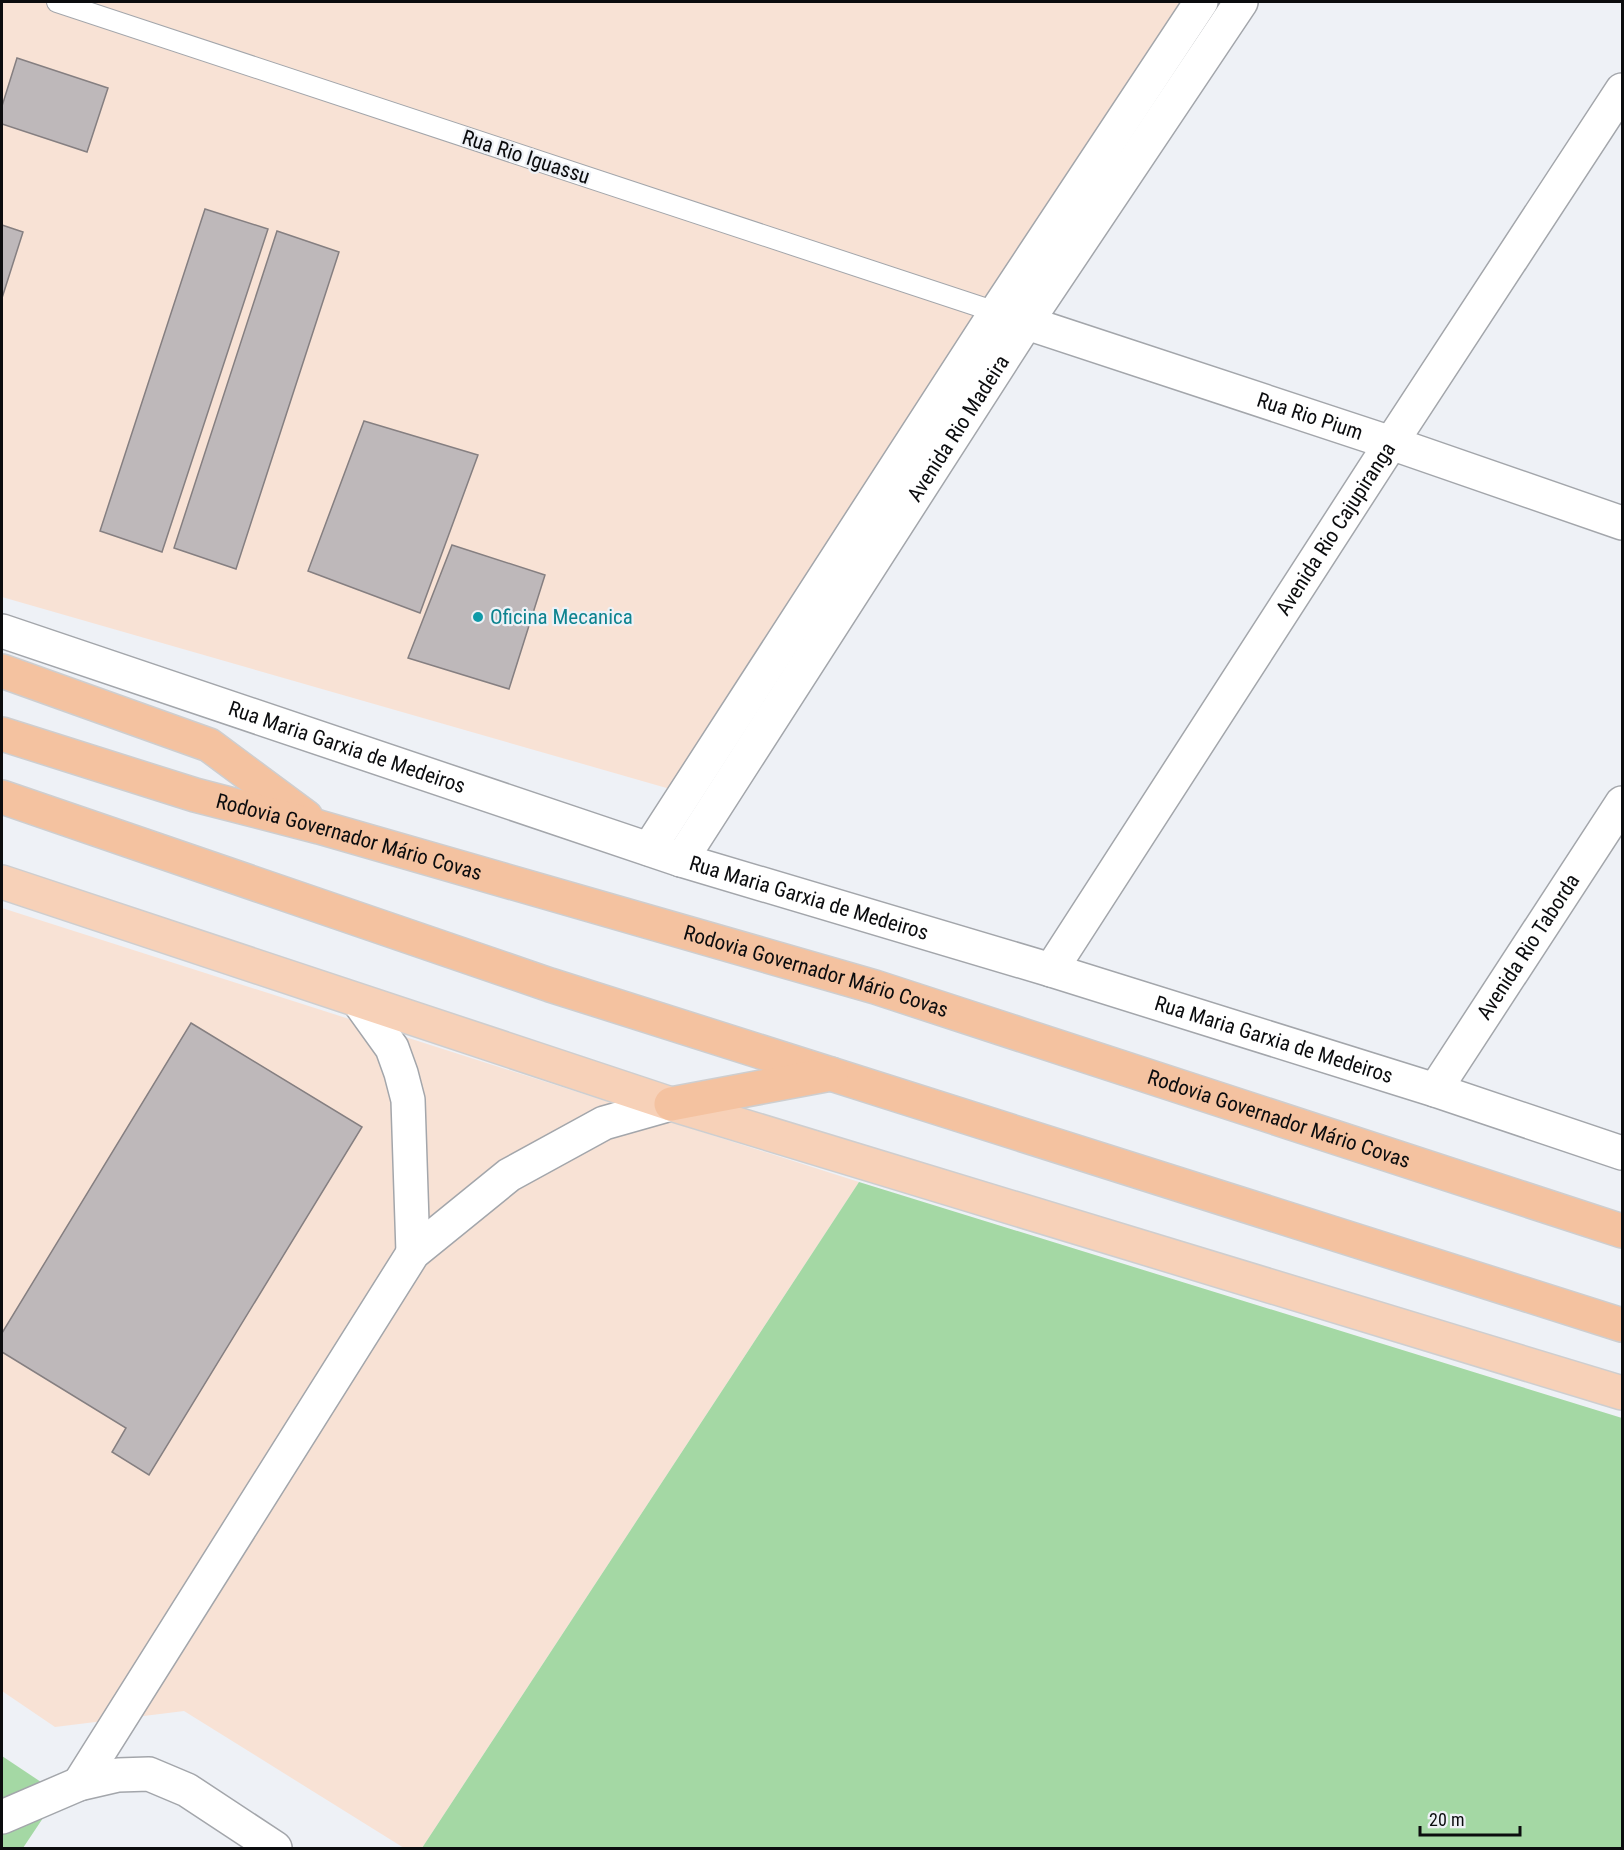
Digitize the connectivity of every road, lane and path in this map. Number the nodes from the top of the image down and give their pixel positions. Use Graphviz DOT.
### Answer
graph roads {
  1 [pos="57,2"];
  2 [pos="1201,2"];
  3 [pos="1241,2"];
  4 [pos="1623,90"];
  5 [pos="996,312"];
  6 [pos="1026,323"];
  7 [pos="1391,443"];
  8 [pos="1623,523"];
  9 [pos="2,631"];
  10 [pos="2,671"];
  11 [pos="2,734"];
  12 [pos="2,797"];
  13 [pos="1623,803"];
  14 [pos="2,814"];
  15 [pos="319,827"];
  16 [pos="152,848"];
  17 [pos="649,849"];
  18 [pos="681,860"];
  19 [pos="2,882"];
  20 [pos="1051,970"];
  21 [pos="359,1002"];
  22 [pos="834,1073"];
  23 [pos="1435,1090"];
  24 [pos="670,1104"];
  25 [pos="1623,1153"];
  26 [pos="1623,1208"];
  27 [pos="1566,1213"];
  28 [pos="1623,1231"];
  29 [pos="413,1252"];
  30 [pos="1623,1325"];
  31 [pos="1623,1393"];
  32 [pos="79,1784"];
  33 [pos="2,1817"];
  34 [pos="275,1848"];
  1 -- 5 [label="lane, Rua Rio Iguassu"];
  2 -- 5 [label="street, Avenida Rio Madeira"];
  3 -- 6 [label="street, Avenida Rio Madeira"];
  4 -- 7 [label="street, Avenida Rio Cajupiranga"];
  5 -- 6 [label="street, Rua Rio Pium"];
  5 -- 17 [label="street, Avenida Rio Madeira"];
  6 -- 7 [label="street, Rua Rio Pium"];
  6 -- 18 [label="street, Avenida Rio Madeira"];
  7 -- 8 [label="street, Rua Rio Pium"];
  7 -- 20 [label="street, Avenida Rio Cajupiranga"];
  9 -- 17 [label="street, Rua Maria Garxia de Medeiros"];
  10 -- 15 [label="highway"];
  11 -- 15 [label="highway, Rodovia Governador Mário Covas"];
  12 -- 16 [label="highway"];
  13 -- 23 [label="street, Avenida Rio Taborda"];
  14 -- 16 [label="highway"];
  15 -- 27 [label="highway, Rodovia Governador Mário Covas"];
  16 -- 22 [label="highway"];
  17 -- 18 [label="street, Rua Maria Garxia de Medeiros"];
  18 -- 20 [label="street, Rua Maria Garxia de Medeiros"];
  19 -- 21 [label="main road"];
  20 -- 23 [label="street, Rua Maria Garxia de Medeiros"];
  21 -- 24 [label="main road"];
  21 -- 29 [label="street"];
  22 -- 24 [label="highway"];
  22 -- 30 [label="highway"];
  23 -- 25 [label="street, Rua Maria Garxia de Medeiros"];
  24 -- 29 [label="street"];
  24 -- 31 [label="main road"];
  26 -- 27 [label="highway"];
  27 -- 28 [label="highway, Rodovia Governador Mário Covas"];
  29 -- 32 [label="street"];
  32 -- 33 [label="street"];
  32 -- 34 [label="street"];
}
